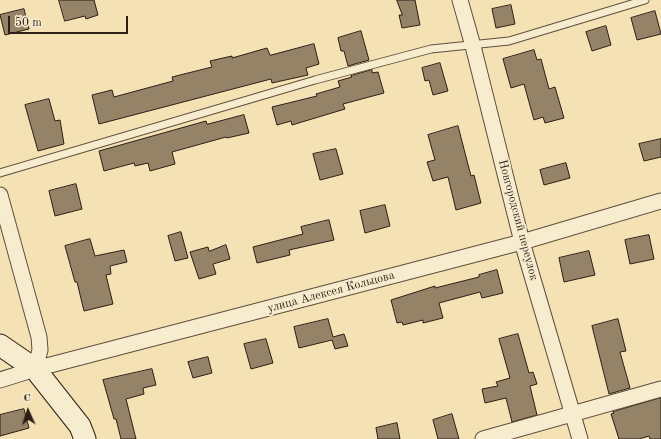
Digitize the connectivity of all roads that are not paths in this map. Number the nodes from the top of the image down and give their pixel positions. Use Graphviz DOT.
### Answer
graph roads {
  1 [pos="460,0"];
  2 [pos="645,0"];
  3 [pos="473,46"];
  4 [pos="0,173"];
  5 [pos="0,196"];
  6 [pos="661,201"];
  7 [pos="522,242"];
  8 [pos="0,345"];
  9 [pos="35,369"];
  10 [pos="0,380"];
  11 [pos="661,389"];
  12 [pos="572,414"];
  13 [pos="85,439"];
  14 [pos="483,439"];
  15 [pos="580,439"];
  1 -- 3 [label="street, Новгородский переулок"];
  2 -- 3 [label="lane"];
  3 -- 4 [label="lane"];
  3 -- 7 [label="street, Новгородский переулок"];
  5 -- 9 [label="street"];
  6 -- 7 [label="street, улица Алексея Кольцова"];
  7 -- 9 [label="street, улица Алексея Кольцова"];
  7 -- 12 [label="street, Новгородский переулок"];
  8 -- 9 [label="main road"];
  9 -- 10 [label="street, улица Алексея Кольцова"];
  9 -- 13 [label="main road"];
  11 -- 12 [label="street"];
  12 -- 14 [label="street"];
  12 -- 15 [label="street, Новгородский переулок"];
}
